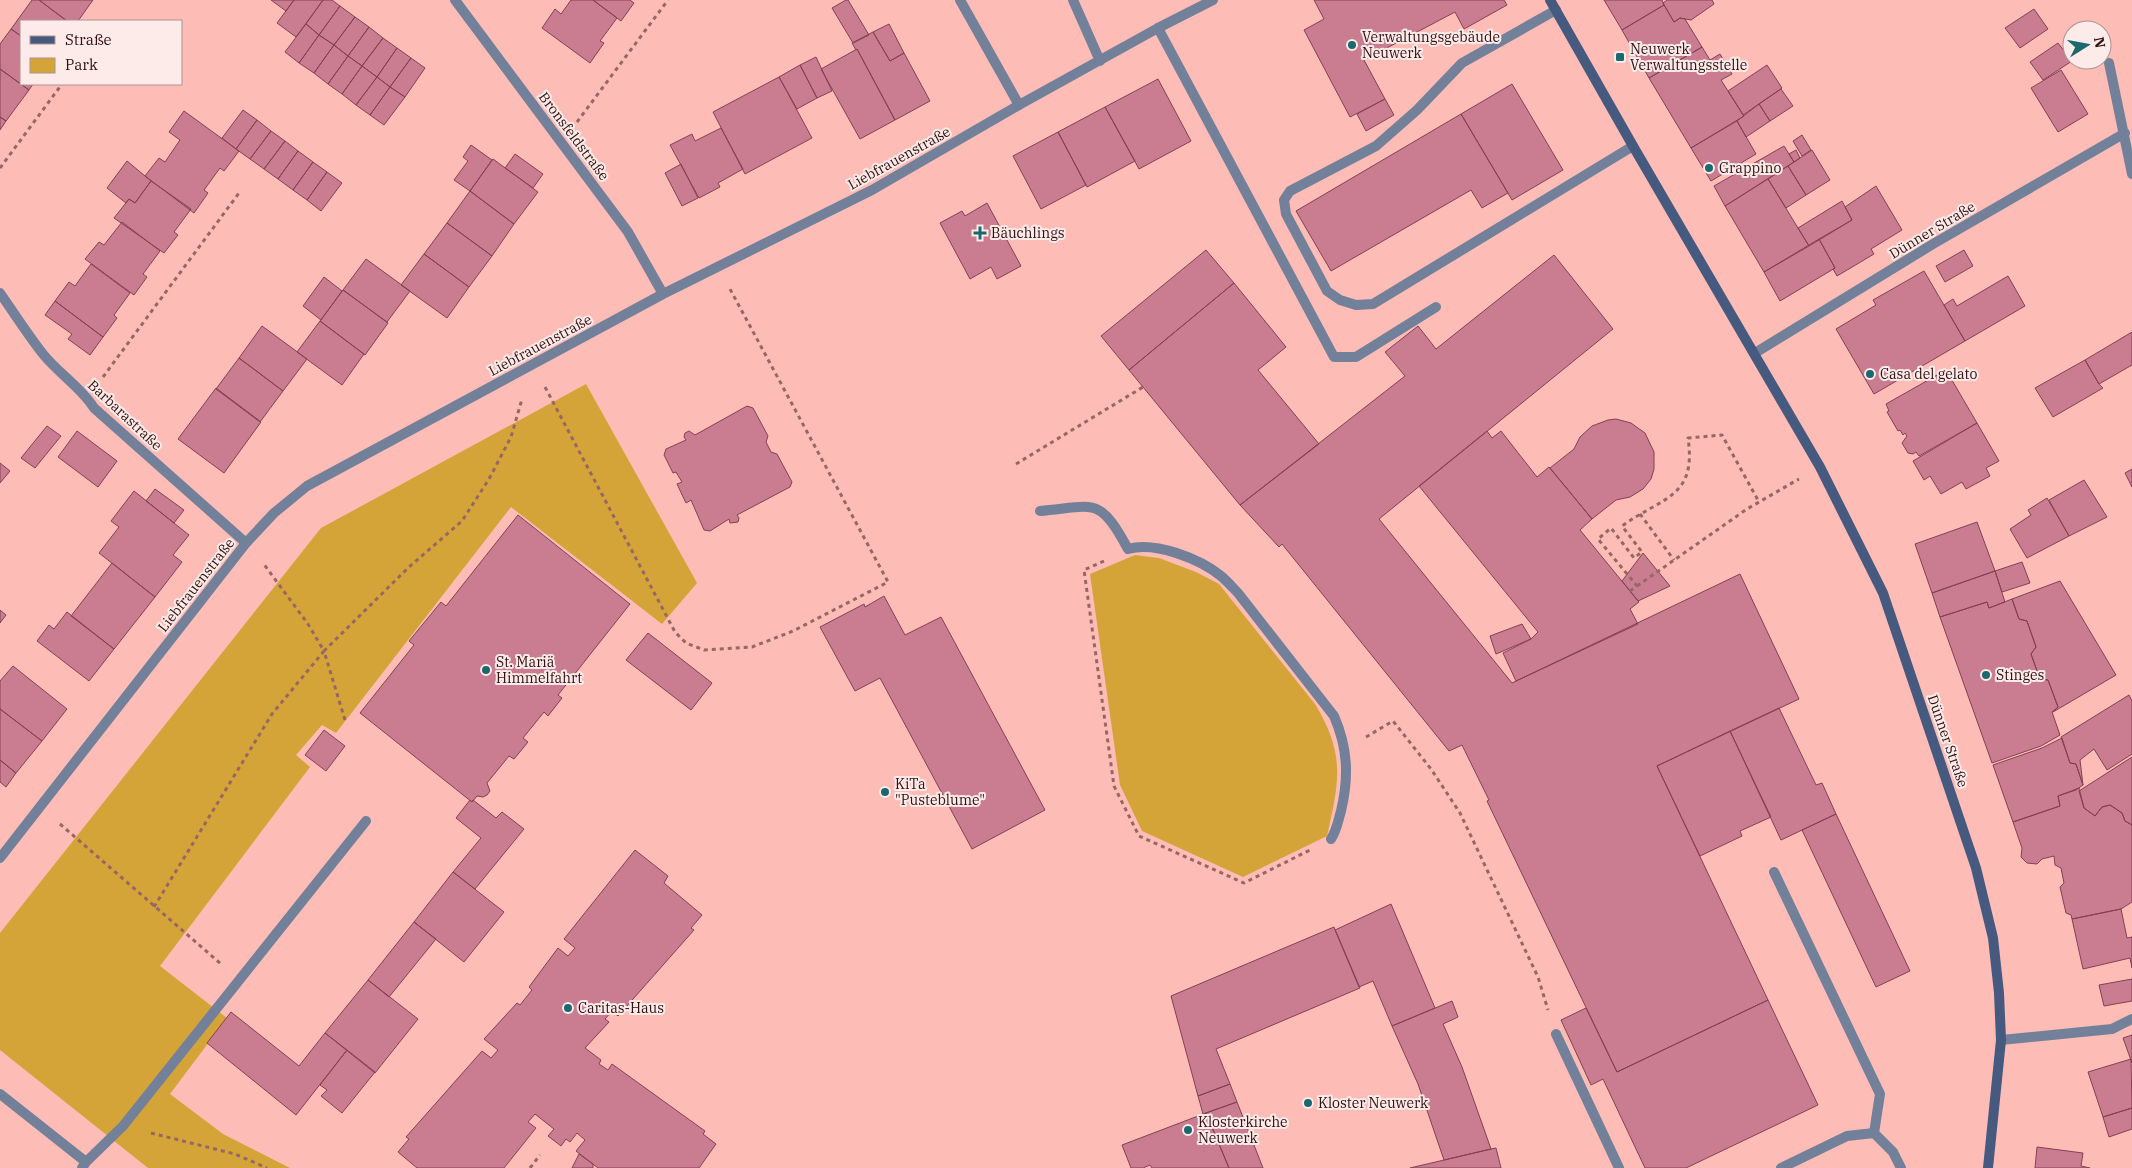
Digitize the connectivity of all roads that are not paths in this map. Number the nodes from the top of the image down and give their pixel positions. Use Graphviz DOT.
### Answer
graph roads {
  1 [pos="455,0"];
  2 [pos="960,0"];
  3 [pos="1072,0"];
  4 [pos="1214,0"];
  5 [pos="1550,0"];
  6 [pos="1556,10"];
  7 [pos="1158,28"];
  8 [pos="1100,61"];
  9 [pos="2111,70"];
  10 [pos="1018,106"];
  11 [pos="2125,133"];
  12 [pos="1633,146"];
  13 [pos="2132,174"];
  14 [pos="0,293"];
  15 [pos="663,294"];
  16 [pos="1436,307"];
  17 [pos="1755,353"];
  18 [pos="1040,511"];
  19 [pos="246,543"];
  20 [pos="366,820"];
  21 [pos="1330,840"];
  22 [pos="0,858"];
  23 [pos="1774,872"];
  24 [pos="2132,1019"];
  25 [pos="1556,1034"];
  26 [pos="2001,1040"];
  27 [pos="0,1094"];
  28 [pos="1874,1134"];
  29 [pos="84,1165"];
  30 [pos="1618,1168"];
  31 [pos="1782,1168"];
  32 [pos="1901,1168"];
  33 [pos="1988,1168"];
  1 -- 15 [label="street, Bronsfeldstraße"];
  2 -- 10 [label="street"];
  3 -- 8 [label="street"];
  4 -- 7 [label="street, Liebfrauenstraße"];
  5 -- 6 [label="street, Dünner Straße"];
  6 -- 12 [label="street, Dünner Straße"];
  6 -- 12 [label="street"];
  7 -- 8 [label="street, Liebfrauenstraße"];
  7 -- 16 [label="street"];
  8 -- 10 [label="street, Liebfrauenstraße"];
  9 -- 11 [label="street"];
  10 -- 15 [label="street, Liebfrauenstraße"];
  11 -- 13 [label="street"];
  11 -- 17 [label="street, Dünner Straße"];
  12 -- 17 [label="street, Dünner Straße"];
  14 -- 19 [label="street, Barbarastraße"];
  15 -- 19 [label="street, Liebfrauenstraße"];
  17 -- 26 [label="street, Dünner Straße"];
  18 -- 21 [label="street"];
  19 -- 22 [label="street, Liebfrauenstraße"];
  20 -- 29 [label="street"];
  23 -- 28 [label="street"];
  24 -- 26 [label="street"];
  25 -- 30 [label="street"];
  26 -- 33 [label="street, Dünner Straße"];
  27 -- 29 [label="street"];
  28 -- 31 [label="street"];
  28 -- 32 [label="street"];
}
